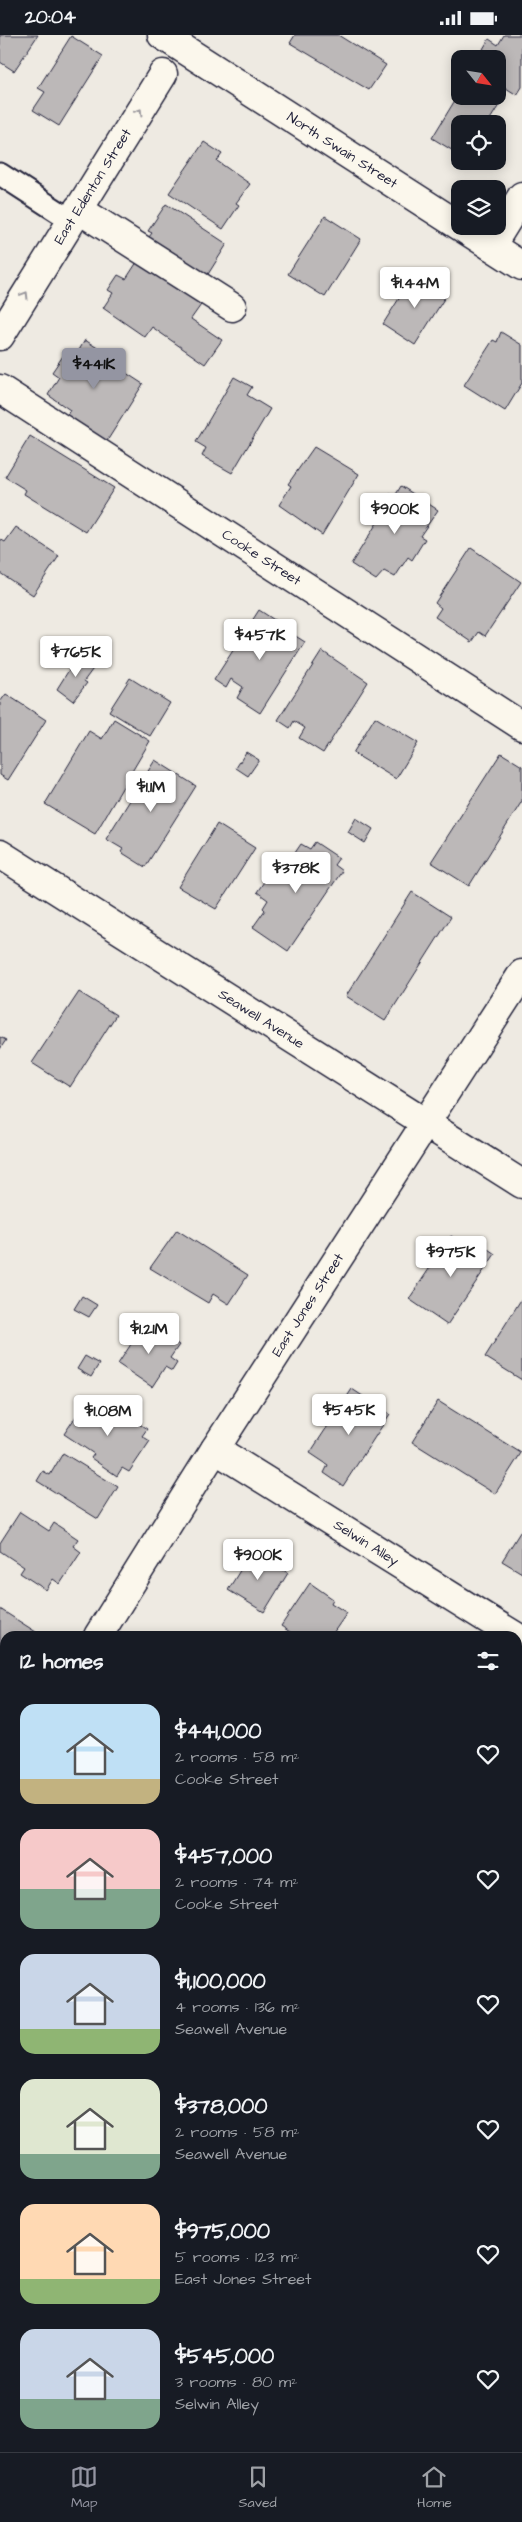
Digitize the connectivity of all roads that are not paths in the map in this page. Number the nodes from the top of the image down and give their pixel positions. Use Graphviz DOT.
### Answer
graph roads {
  1 [pos="175,39"];
  2 [pos="0,174"];
  3 [pos="522,196"];
  4 [pos="75,215"];
  5 [pos="491,246"];
  6 [pos="522,266"];
  7 [pos="232,307"];
  8 [pos="0,336"];
  9 [pos="0,389"];
  10 [pos="522,726"];
  11 [pos="0,854"];
  12 [pos="522,974"];
  13 [pos="426,1124"];
  14 [pos="522,1184"];
  15 [pos="215,1449"];
  16 [pos="101,1631"];
  17 [pos="506,1631"];
  4 -- 1 [label="street, East Edenton Street, one-way"];
  1 -- 5 [label="street, North Swain Street"];
  2 -- 4 [label="lane"];
  3 -- 5 [label="street"];
  4 -- 7 [label="street"];
  8 -- 4 [label="street, East Edenton Street, one-way"];
  5 -- 6 [label="street, North Swain Street"];
  9 -- 10 [label="street, Cooke Street"];
  11 -- 13 [label="street, Seawell Avenue"];
  12 -- 13 [label="street, East Jones Street"];
  13 -- 14 [label="street, Seawell Avenue"];
  13 -- 15 [label="street, East Jones Street"];
  15 -- 16 [label="street, East Jones Street"];
  15 -- 17 [label="street, Selwin Alley"];
}
